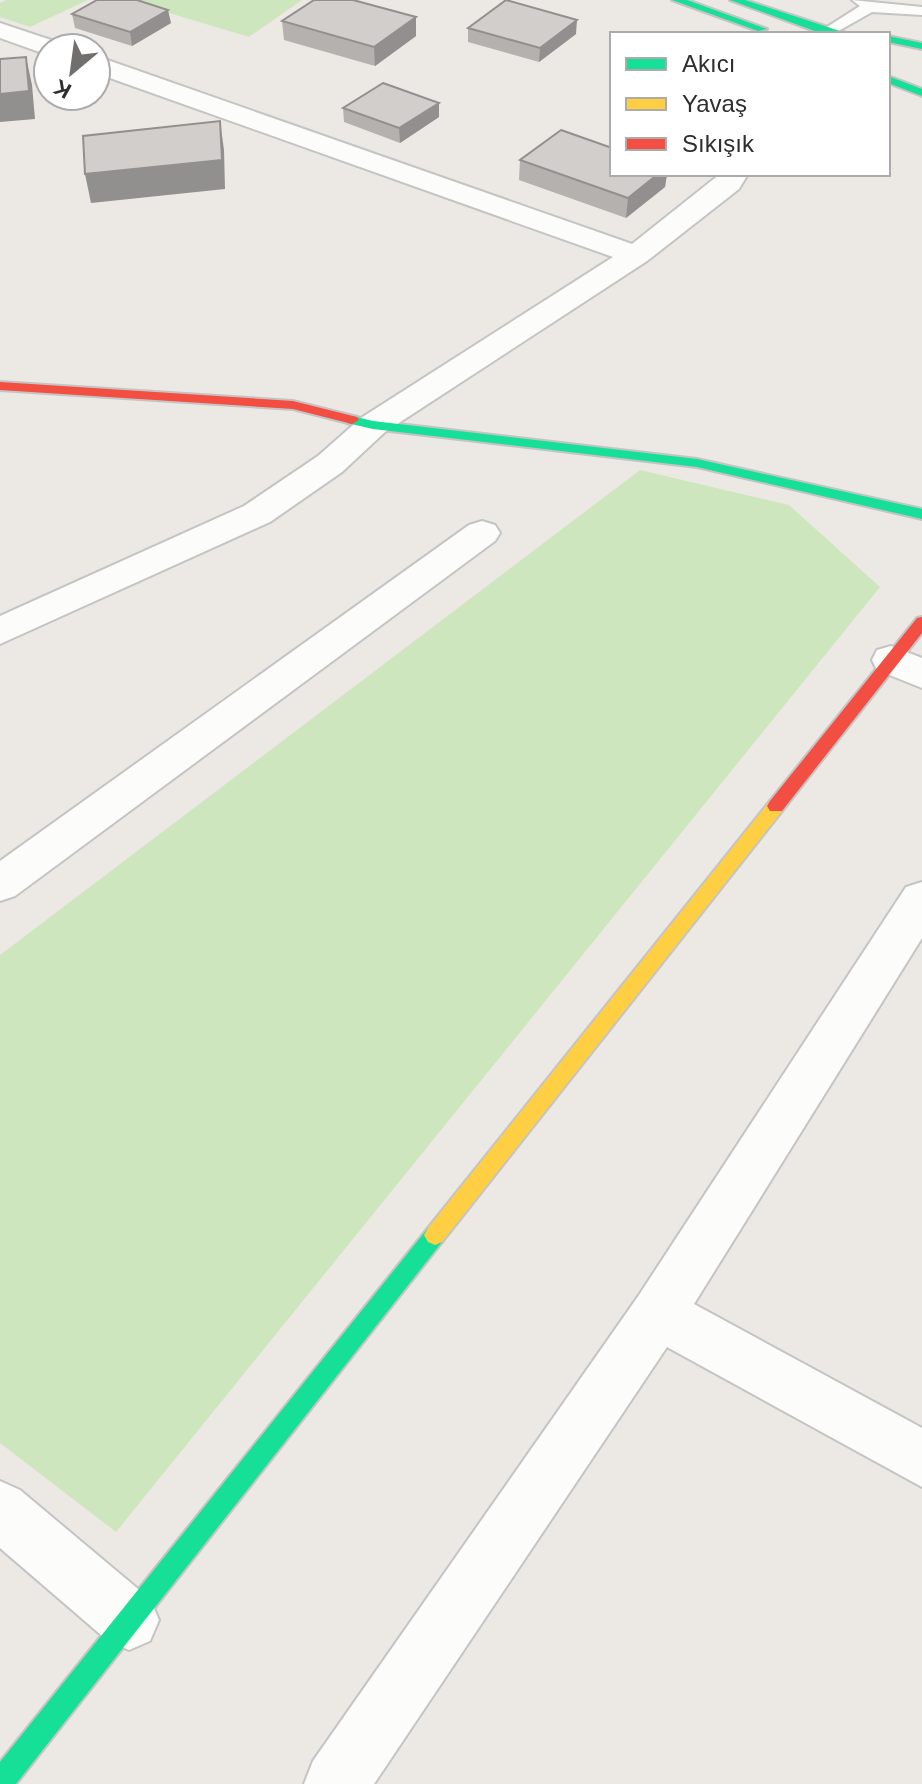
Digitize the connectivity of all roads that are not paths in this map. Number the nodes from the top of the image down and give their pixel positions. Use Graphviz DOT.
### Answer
graph roads {
  1 [pos="677,0"];
  2 [pos="735,0"];
  3 [pos="865,3"];
  4 [pos="922,11"];
  5 [pos="0,30"];
  6 [pos="769,32"];
  7 [pos="826,32"];
  8 [pos="834,32"];
  9 [pos="890,39"];
  10 [pos="32,41"];
  11 [pos="922,46"];
  12 [pos="890,56"];
  13 [pos="911,63"];
  14 [pos="112,70"];
  15 [pos="890,80"];
  16 [pos="922,93"];
  17 [pos="733,176"];
  18 [pos="636,255"];
  19 [pos="0,386"];
  20 [pos="373,425"];
  21 [pos="315,428"];
  22 [pos="922,514"];
  23 [pos="482,533"];
  24 [pos="922,622"];
  25 [pos="0,631"];
  26 [pos="906,667"];
  27 [pos="0,884"];
  28 [pos="922,900"];
  29 [pos="658,1313"];
  30 [pos="922,1459"];
  31 [pos="0,1510"];
  32 [pos="129,1620"];
  33 [pos="0,1783"];
  34 [pos="336,1784"];
  1 -- 6 [label="street"];
  2 -- 7 [label="street"];
  3 -- 4 [label="lane"];
  3 -- 8 [label="lane"];
  5 -- 10 [label="street"];
  9 -- 11 [label="street"];
  12 -- 13 [label="street"];
  14 -- 18 [label="street"];
  15 -- 16 [label="street"];
  17 -- 18 [label="street"];
  18 -- 20 [label="street"];
  19 -- 20 [label="street"];
  20 -- 21 [label="street"];
  20 -- 22 [label="street"];
  20 -- 25 [label="street"];
  23 -- 27 [label="street"];
  24 -- 26 [label="street"];
  26 -- 32 [label="street"];
  28 -- 29 [label="street"];
  29 -- 30 [label="street"];
  29 -- 34 [label="street"];
  31 -- 32 [label="street"];
  32 -- 33 [label="street"];
}
